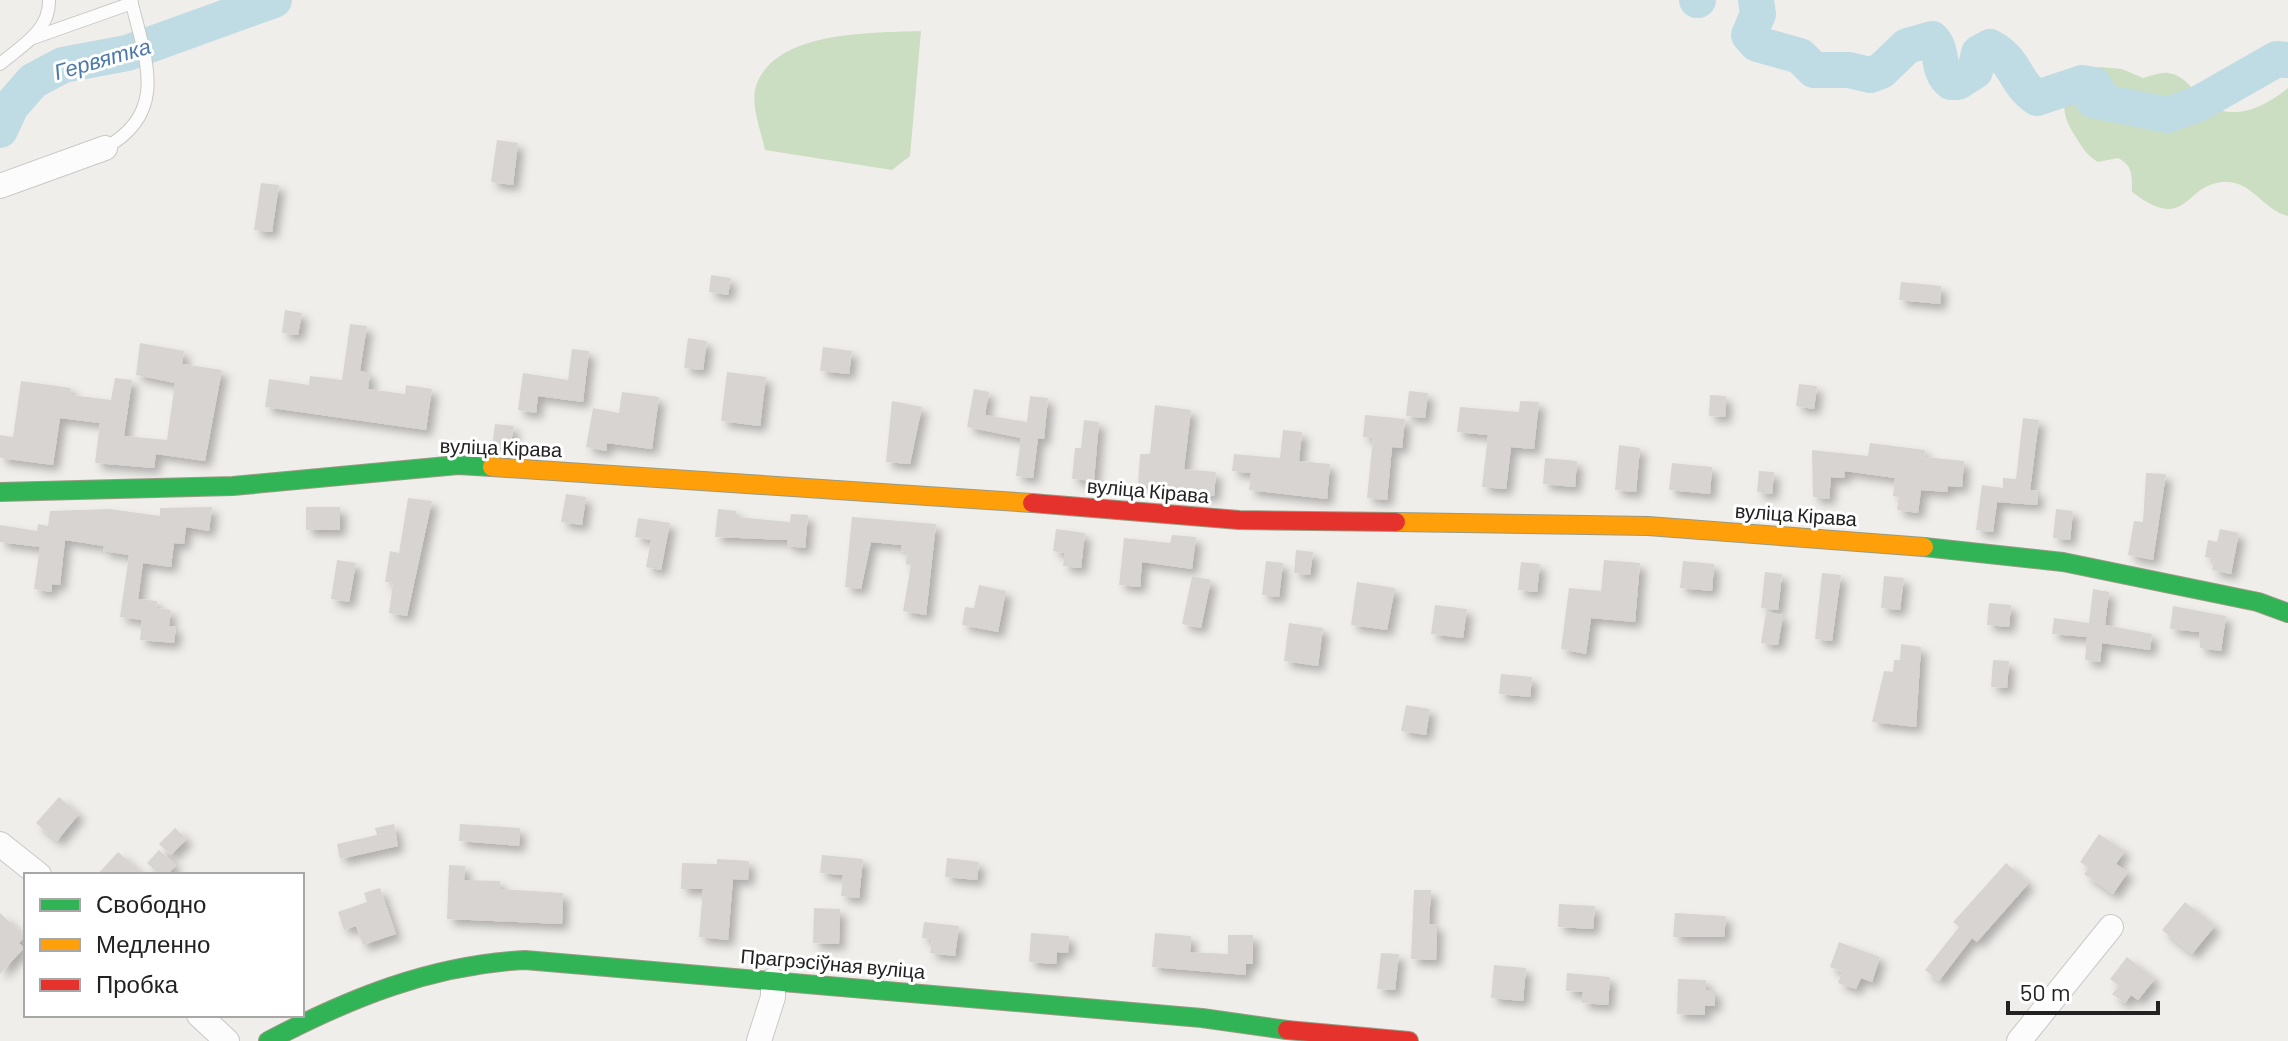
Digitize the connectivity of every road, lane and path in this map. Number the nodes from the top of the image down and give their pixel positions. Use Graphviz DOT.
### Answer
graph roads {
  1 [pos="49,0"];
  2 [pos="132,1"];
  3 [pos="33,38"];
  4 [pos="14,51"];
  5 [pos="0,54"];
  6 [pos="0,64"];
  7 [pos="105,148"];
  8 [pos="0,186"];
  9 [pos="0,492"];
  10 [pos="2288,613"];
  11 [pos="0,844"];
  12 [pos="36,873"];
  13 [pos="2111,927"];
  14 [pos="773,980"];
  15 [pos="201,1017"];
  16 [pos="1261,1035"];
  17 [pos="227,1041"];
  18 [pos="268,1041"];
  19 [pos="759,1041"];
  20 [pos="1409,1041"];
  21 [pos="2019,1041"];
  1 -- 3 [label="lane"];
  2 -- 3 [label="lane"];
  2 -- 7 [label="lane"];
  3 -- 4 [label="lane"];
  4 -- 5 [label="lane"];
  4 -- 6 [label="lane"];
  7 -- 8 [label="street"];
  9 -- 10 [label="street, вуліца Кірава"];
  11 -- 12 [label="street"];
  13 -- 21 [label="street"];
  14 -- 16 [label="street, Прагрэсіўная вуліца"];
  14 -- 18 [label="street, Прагрэсіўная вуліца"];
  14 -- 19 [label="street"];
  15 -- 17 [label="street"];
  16 -- 20 [label="street, Прагрэсіўная вуліца"];
}
